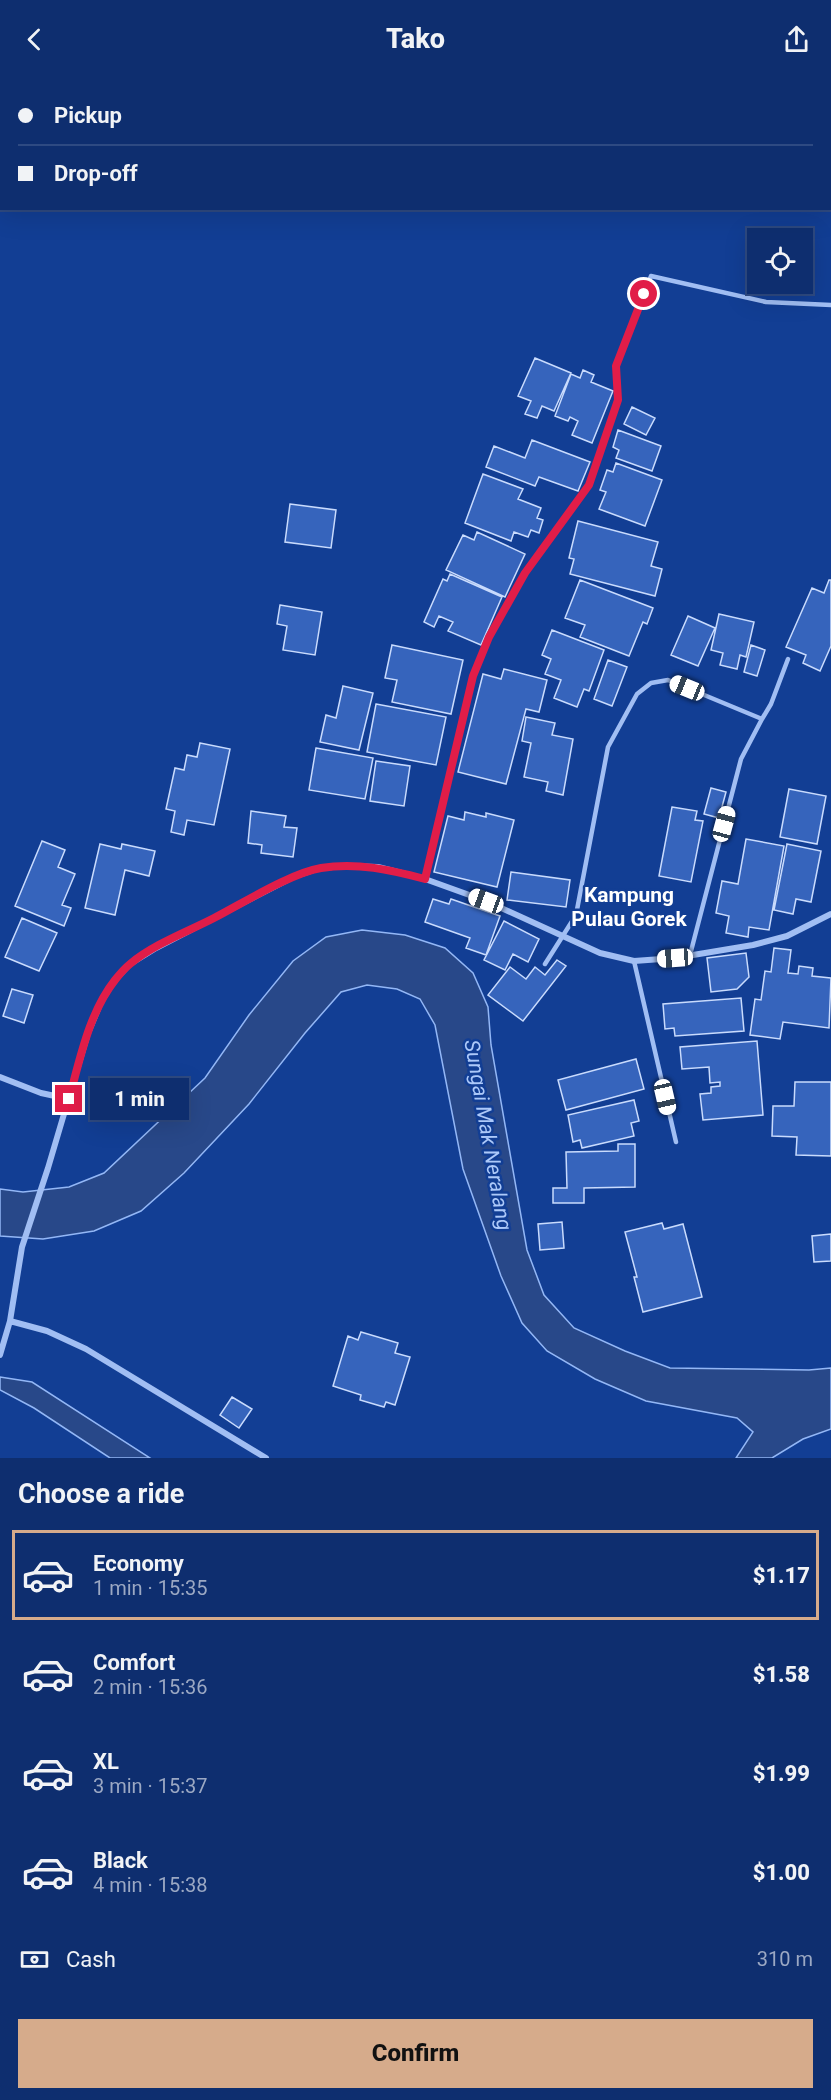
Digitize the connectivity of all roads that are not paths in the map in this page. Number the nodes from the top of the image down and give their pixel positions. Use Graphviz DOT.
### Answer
graph roads {
  1 [pos="831,304"];
  2 [pos="618,400"];
  3 [pos="788,659"];
  4 [pos="762,719"];
  5 [pos="425,879"];
  6 [pos="831,914"];
  7 [pos="563,937"];
  8 [pos="690,955"];
  9 [pos="634,961"];
  10 [pos="545,964"];
  11 [pos="0,1077"];
  12 [pos="69,1099"];
  13 [pos="676,1142"];
  14 [pos="10,1321"];
  15 [pos="0,1355"];
  16 [pos="266,1458"];
  1 -- 2 [label="lane"];
  2 -- 5 [label="street"];
  3 -- 4 [label="lane"];
  4 -- 7 [label="lane"];
  4 -- 8 [label="lane"];
  5 -- 7 [label="street"];
  5 -- 12 [label="street"];
  6 -- 8 [label="street"];
  7 -- 9 [label="street"];
  7 -- 10 [label="lane"];
  8 -- 9 [label="street"];
  9 -- 13 [label="lane"];
  11 -- 12 [label="street"];
  12 -- 14 [label="street"];
  14 -- 15 [label="street"];
  14 -- 16 [label="street"];
}
